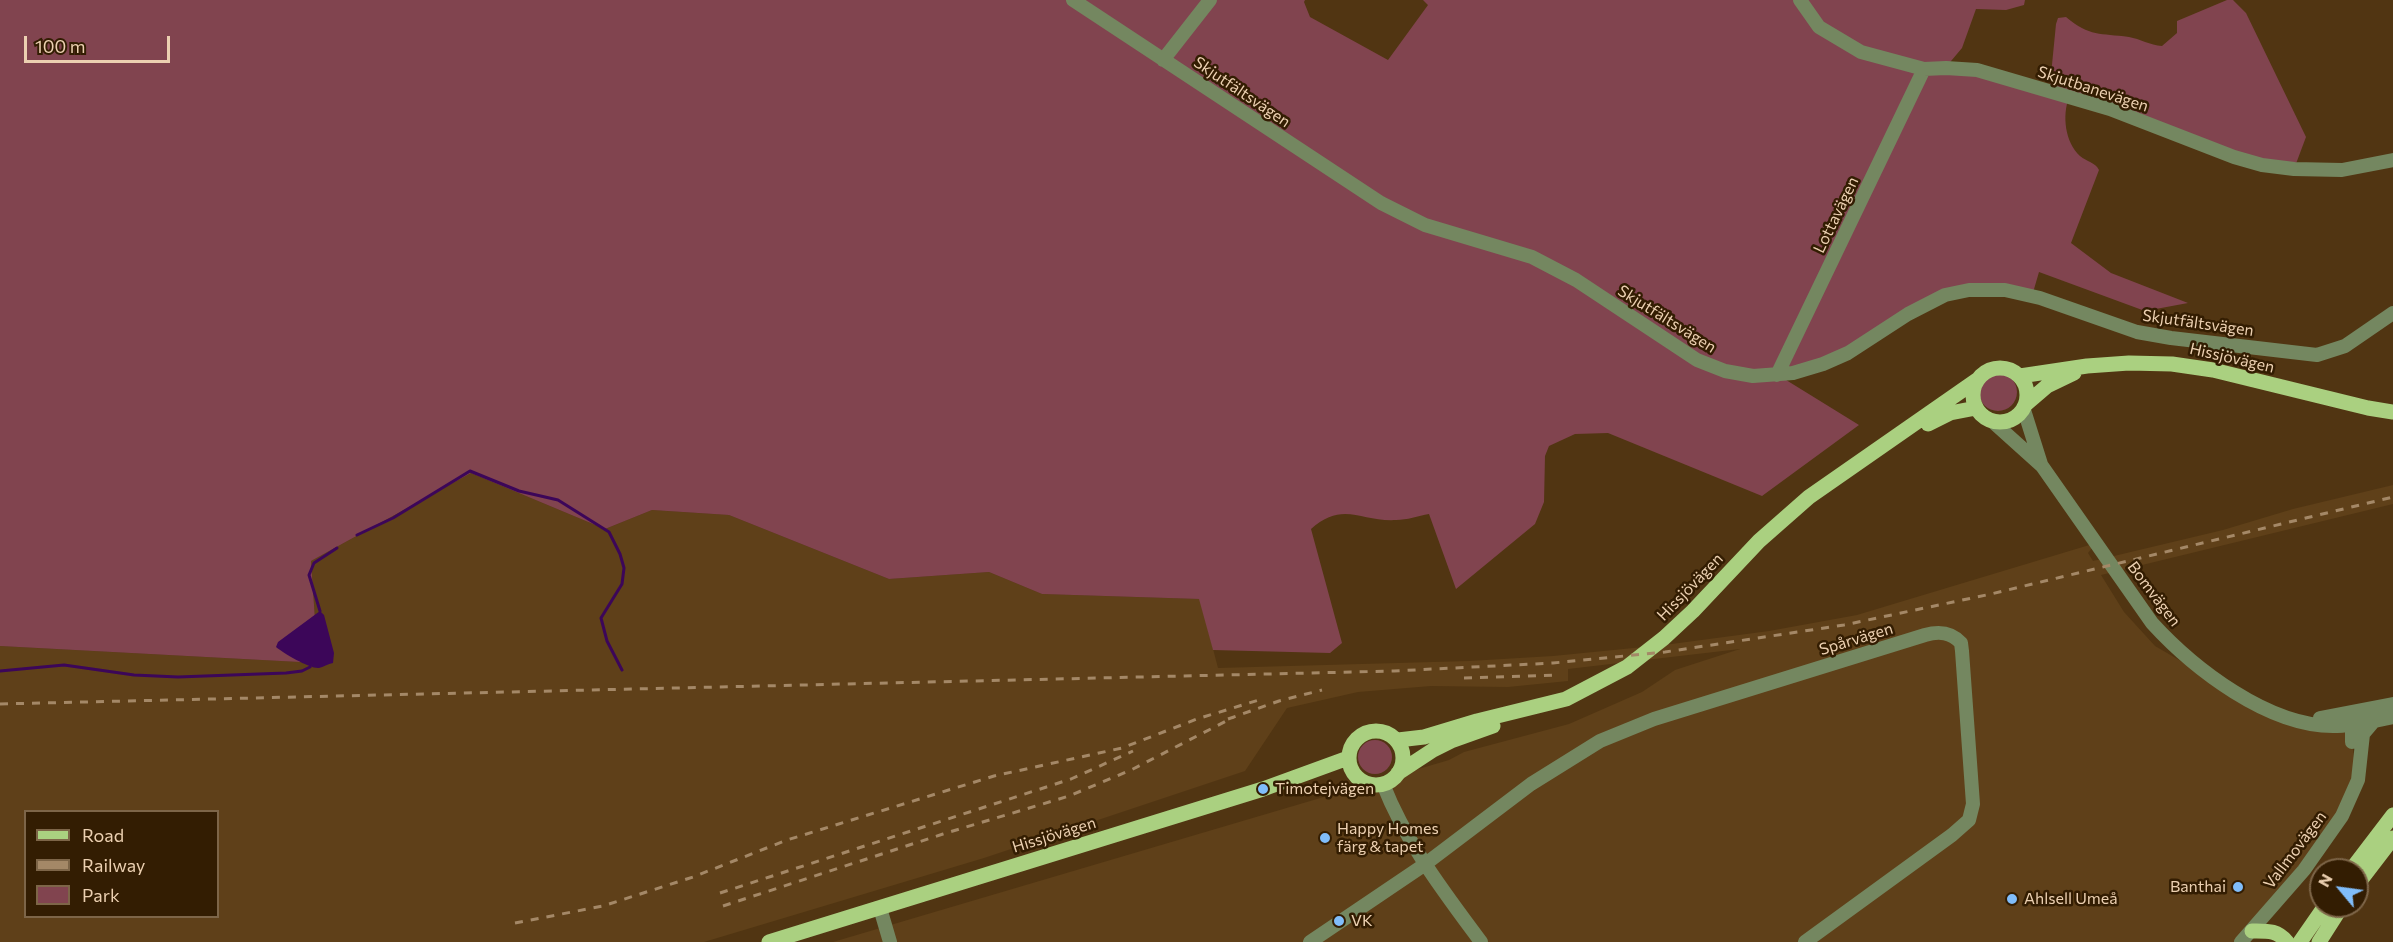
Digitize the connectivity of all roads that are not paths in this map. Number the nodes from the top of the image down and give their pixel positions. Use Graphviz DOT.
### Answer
graph roads {
  1 [pos="1073,0"];
  2 [pos="1210,0"];
  3 [pos="1800,0"];
  4 [pos="1163,60"];
  5 [pos="1924,69"];
  6 [pos="2393,160"];
  7 [pos="2393,314"];
  8 [pos="2087,366"];
  9 [pos="1777,375"];
  10 [pos="2020,376"];
  11 [pos="1977,380"];
  12 [pos="2393,406"];
  13 [pos="2025,407"];
  14 [pos="1976,408"];
  15 [pos="2368,408"];
  16 [pos="2393,412"];
  17 [pos="1992,421"];
  18 [pos="1857,463"];
  19 [pos="2042,466"];
  20 [pos="2393,704"];
  21 [pos="1531,709"];
  22 [pos="2393,710"];
  23 [pos="2393,717"];
  24 [pos="2374,721"];
  25 [pos="2333,722"];
  26 [pos="2354,723"];
  27 [pos="1398,740"];
  28 [pos="2357,741"];
  29 [pos="1348,758"];
  30 [pos="1398,773"];
  31 [pos="1383,784"];
  32 [pos="2393,815"];
  33 [pos="2393,838"];
  34 [pos="2360,858"];
  35 [pos="1424,865"];
  36 [pos="2369,869"];
  37 [pos="880,908"];
  38 [pos="2317,918"];
  39 [pos="2334,918"];
  40 [pos="2252,930"];
  41 [pos="769,942"];
  42 [pos="890,942"];
  43 [pos="1310,942"];
  44 [pos="1481,942"];
  45 [pos="1805,942"];
  46 [pos="2241,942"];
  47 [pos="2287,942"];
  48 [pos="2300,942"];
  49 [pos="2319,942"];
  1 -- 4 [label="street, Skjutfältsvägen"];
  2 -- 4 [label="street"];
  3 -- 5 [label="street, Skjutbanevägen"];
  4 -- 9 [label="street, Skjutfältsvägen"];
  5 -- 6 [label="street, Skjutbanevägen"];
  5 -- 9 [label="street, Lottavägen"];
  7 -- 9 [label="street, Skjutfältsvägen"];
  8 -- 10 [label="main road, Hissjövägen"];
  8 -- 13 [label="main road, Hissjövägen"];
  8 -- 15 [label="main road, Hissjövägen"];
  10 -- 11 [label="main road"];
  10 -- 13 [label="main road"];
  11 -- 14 [label="main road"];
  11 -- 18 [label="main road, Hissjövägen"];
  12 -- 15 [label="main road, Hissjövägen"];
  13 -- 17 [label="main road"];
  13 -- 19 [label="street, Bomvägen"];
  14 -- 17 [label="main road"];
  14 -- 18 [label="main road, Hissjövägen"];
  15 -- 16 [label="main road, Hissjövägen"];
  17 -- 19 [label="street, Bomvägen"];
  18 -- 21 [label="main road, Hissjövägen"];
  19 -- 25 [label="street, Bomvägen"];
  20 -- 25 [label="street, Bomvägen"];
  21 -- 27 [label="main road, Hissjövägen"];
  21 -- 30 [label="main road, Hissjövägen"];
  22 -- 26 [label="street, Bomvägen"];
  23 -- 24 [label="street, Bomvägen"];
  24 -- 26 [label="street, Bomvägen"];
  24 -- 28 [label="street, Vallmovägen"];
  25 -- 26 [label="street, Bomvägen"];
  25 -- 28 [label="street"];
  26 -- 28 [label="street"];
  27 -- 29 [label="main road"];
  27 -- 30 [label="main road"];
  28 -- 40 [label="street, Vallmovägen"];
  29 -- 31 [label="main road"];
  29 -- 37 [label="main road, Hissjövägen"];
  30 -- 31 [label="main road"];
  31 -- 35 [label="street"];
  32 -- 34 [label="main road"];
  33 -- 36 [label="main road"];
  35 -- 43 [label="street, Spårvägen"];
  35 -- 44 [label="street"];
  35 -- 45 [label="street, Spårvägen"];
  37 -- 41 [label="main road, Hissjövägen"];
  37 -- 42 [label="street"];
  38 -- 48 [label="main road"];
  39 -- 49 [label="main road"];
  40 -- 46 [label="street, Vallmovägen"];
  40 -- 47 [label="main road"];
}
